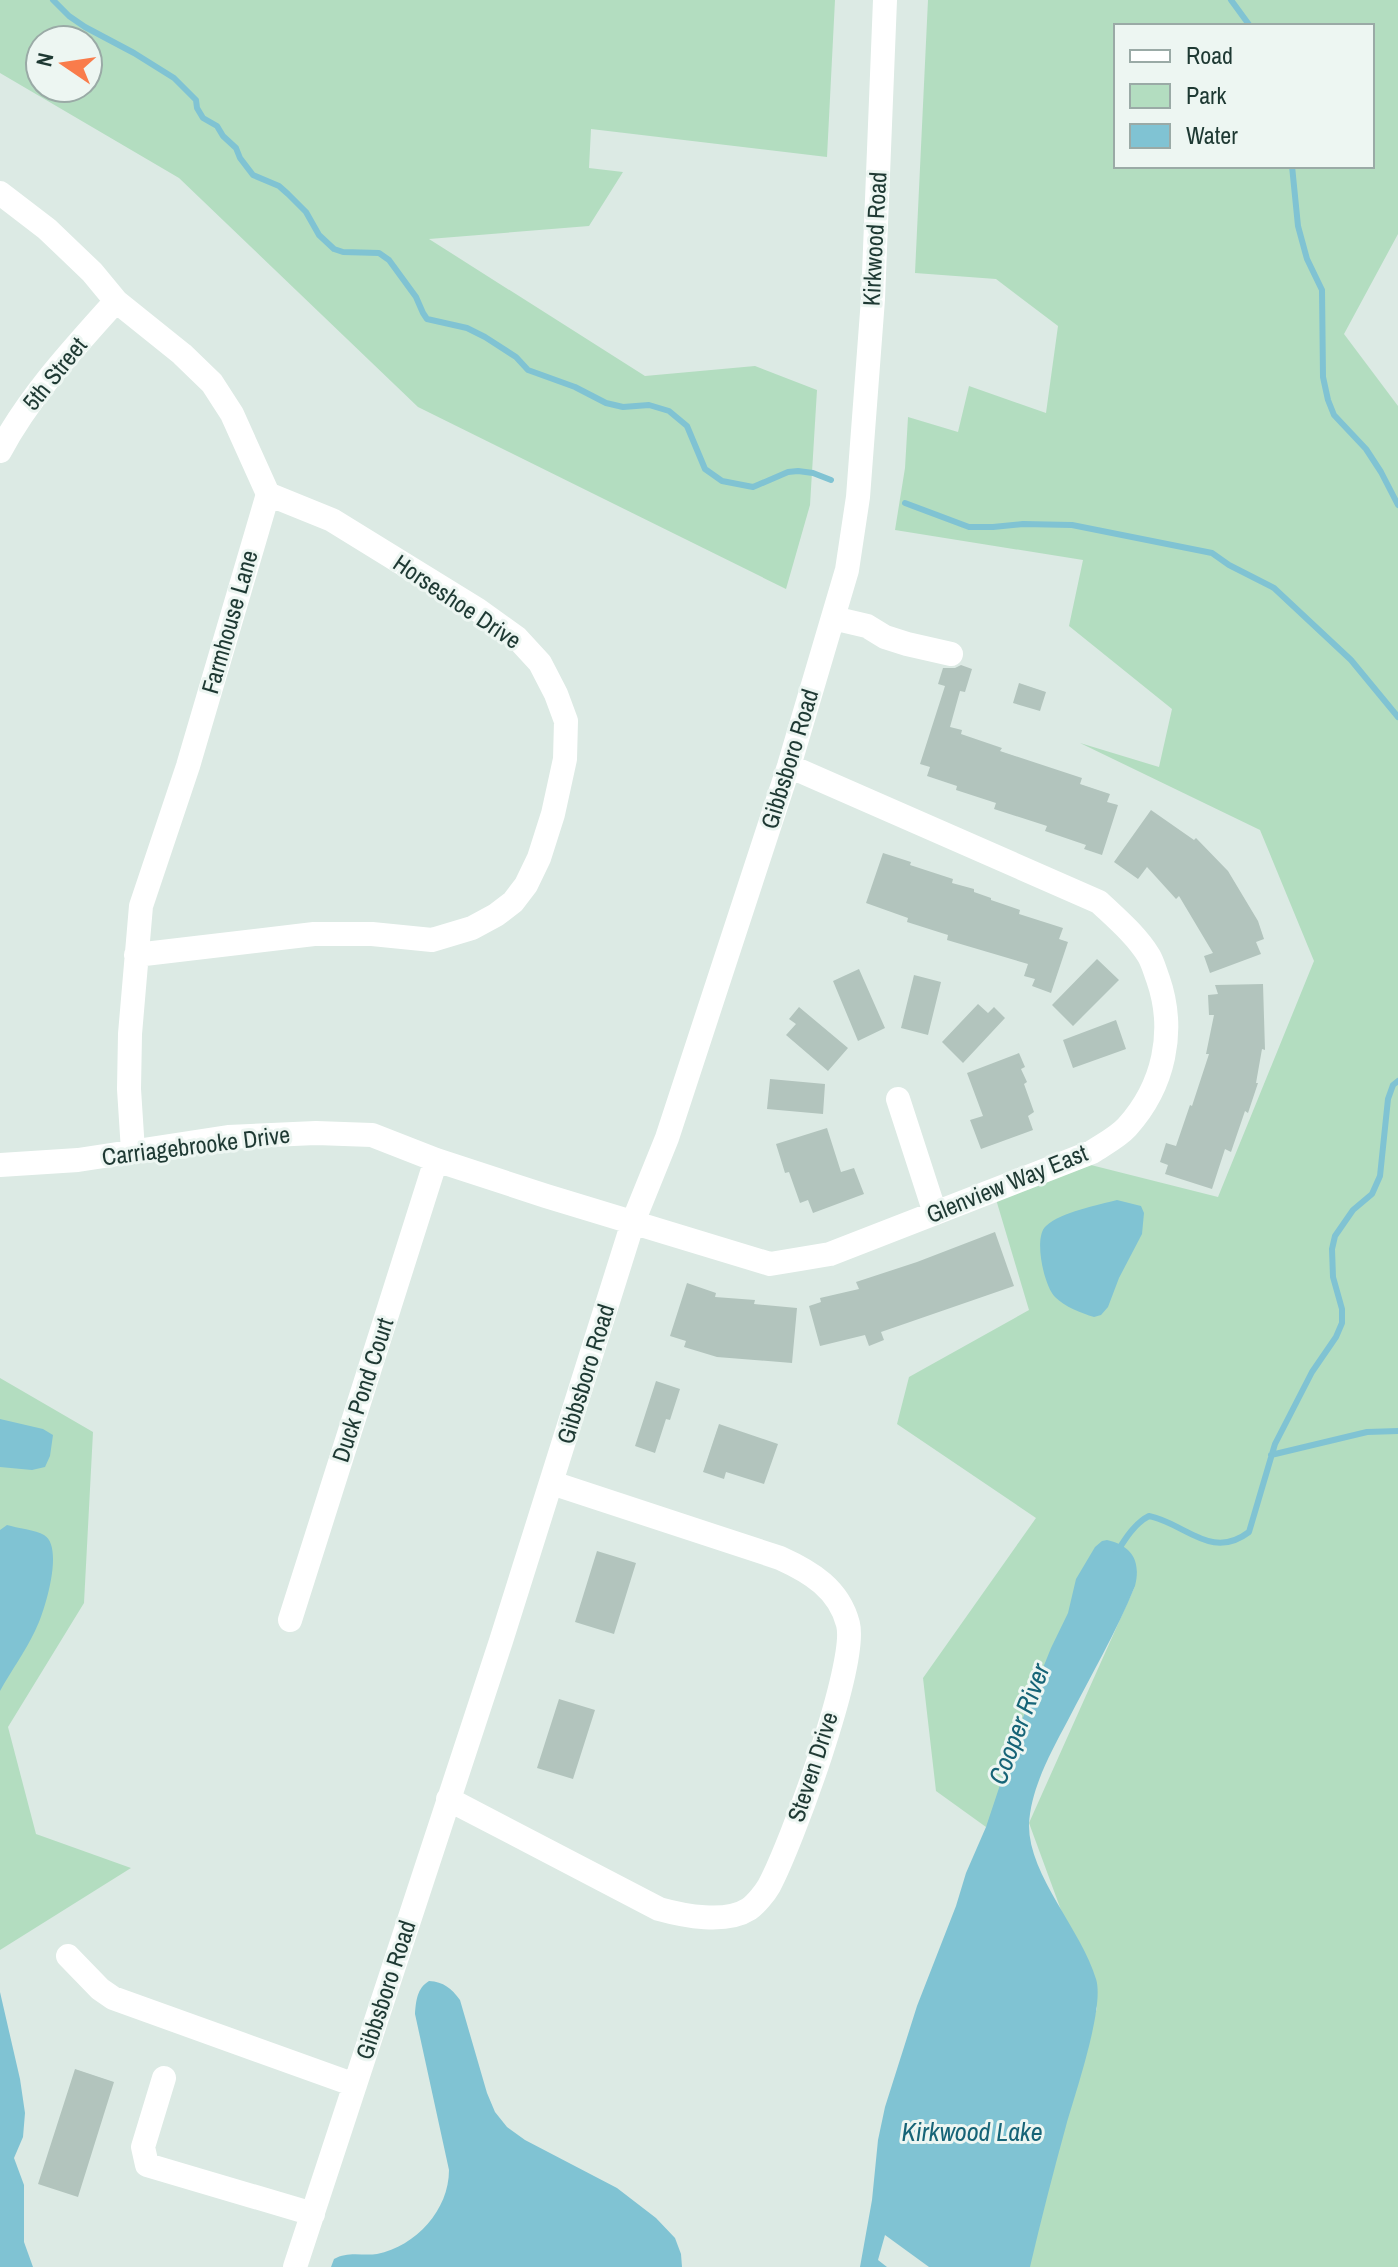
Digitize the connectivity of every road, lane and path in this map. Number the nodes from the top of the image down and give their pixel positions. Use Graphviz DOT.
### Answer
graph roads {
  1 [pos="885,0"];
  2 [pos="0,193"];
  3 [pos="116,301"];
  4 [pos="0,451"];
  5 [pos="860,477"];
  6 [pos="268,494"];
  7 [pos="833,618"];
  8 [pos="951,654"];
  9 [pos="789,766"];
  10 [pos="136,955"];
  11 [pos="898,1099"];
  12 [pos="133,1151"];
  13 [pos="436,1160"];
  14 [pos="0,1165"];
  15 [pos="935,1213"];
  16 [pos="633,1222"];
  17 [pos="552,1483"];
  18 [pos="290,1620"];
  19 [pos="448,1799"];
  20 [pos="68,1956"];
  21 [pos="164,2078"];
  22 [pos="355,2085"];
  23 [pos="313,2214"];
  24 [pos="295,2267"];
  1 -- 5 [label="street, Kirkwood Road"];
  2 -- 3 [label="street"];
  3 -- 4 [label="street, 5th Street"];
  3 -- 6 [label="street"];
  5 -- 7 [label="street, Gibbsboro Road"];
  6 -- 10 [label="street, Farmhouse Lane"];
  6 -- 10 [label="street, Horseshoe Drive"];
  7 -- 8 [label="street"];
  7 -- 9 [label="street, Gibbsboro Road"];
  9 -- 15 [label="street, Glenview Way East"];
  9 -- 16 [label="street, Gibbsboro Road"];
  10 -- 12 [label="street, Farmhouse Lane"];
  11 -- 15 [label="street"];
  12 -- 13 [label="street, Carriagebrooke Drive"];
  12 -- 14 [label="street, Carriagebrooke Drive"];
  13 -- 16 [label="street, Carriagebrooke Drive"];
  13 -- 18 [label="street, Duck Pond Court"];
  15 -- 16 [label="street, Glenview Way East"];
  16 -- 17 [label="street, Gibbsboro Road"];
  17 -- 19 [label="street, Gibbsboro Road"];
  17 -- 19 [label="street, Steven Drive"];
  19 -- 22 [label="street, Gibbsboro Road"];
  20 -- 22 [label="street"];
  21 -- 23 [label="street"];
  22 -- 23 [label="street, Gibbsboro Road"];
  23 -- 24 [label="street, Gibbsboro Road"];
}
